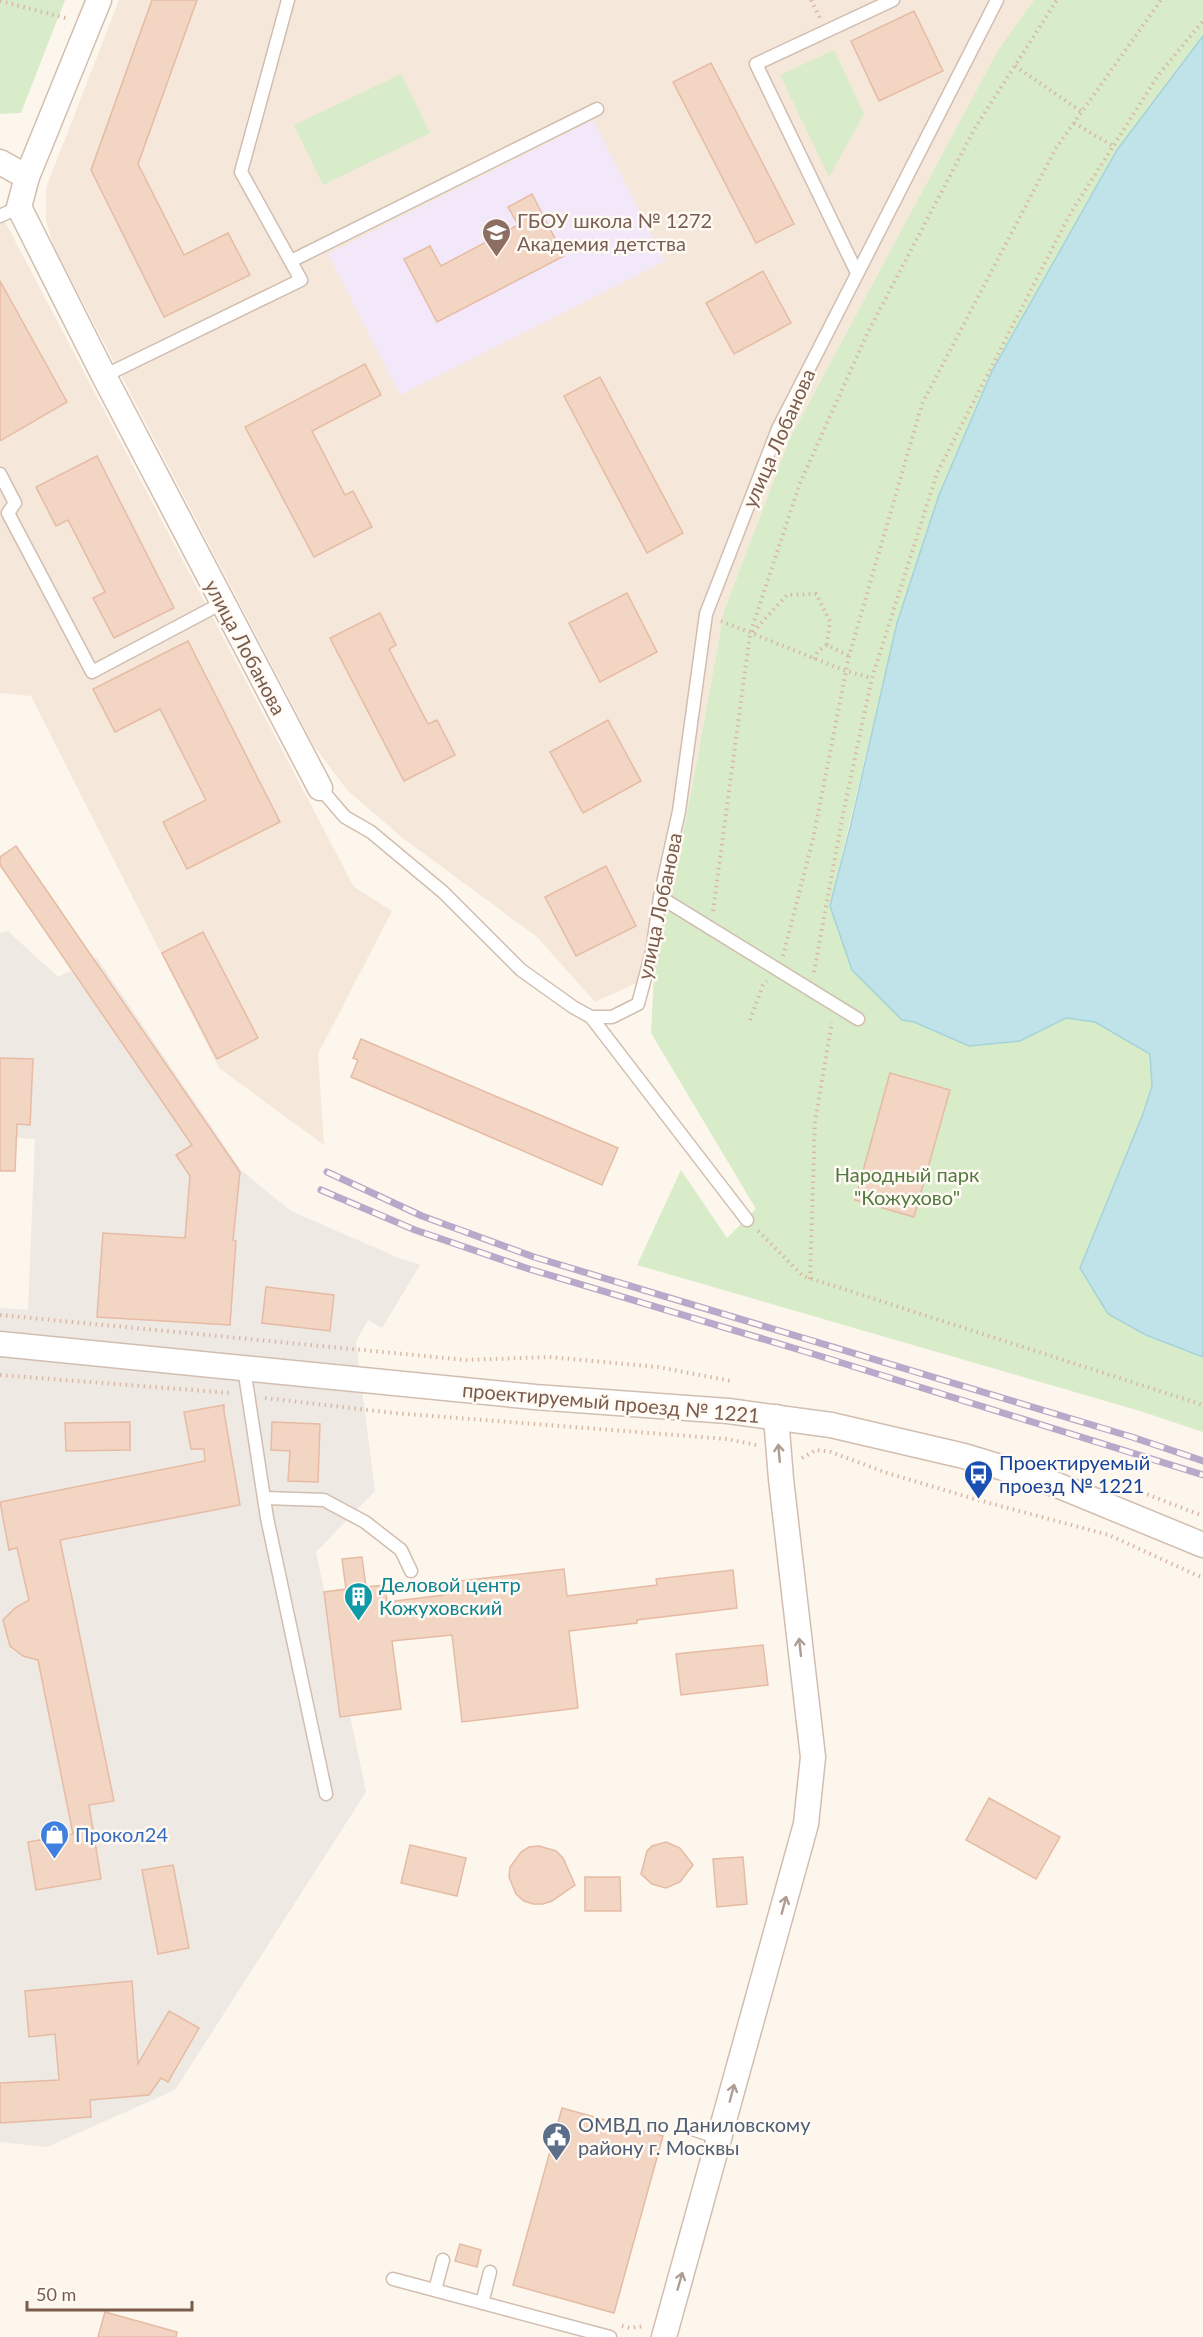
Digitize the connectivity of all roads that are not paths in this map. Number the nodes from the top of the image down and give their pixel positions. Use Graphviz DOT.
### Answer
graph roads {
  1 [pos="99,0"];
  2 [pos="288,0"];
  3 [pos="893,0"];
  4 [pos="997,0"];
  5 [pos="597,109"];
  6 [pos="0,162"];
  7 [pos="27,177"];
  8 [pos="10,212"];
  9 [pos="291,261"];
  10 [pos="857,273"];
  11 [pos="104,376"];
  12 [pos="0,474"];
  13 [pos="222,603"];
  14 [pos="320,788"];
  15 [pos="660,897"];
  16 [pos="591,1017"];
  17 [pos="858,1018"];
  18 [pos="747,1220"];
  19 [pos="0,1344"];
  20 [pos="244,1368"];
  21 [pos="776,1417"];
  22 [pos="265,1498"];
  23 [pos="1203,1545"];
  24 [pos="411,1571"];
  25 [pos="326,1794"];
  26 [pos="692,2129"];
  27 [pos="719,2138"];
  28 [pos="443,2260"];
  29 [pos="490,2272"];
  30 [pos="393,2279"];
  31 [pos="435,2290"];
  32 [pos="482,2303"];
  33 [pos="657,2330"];
  34 [pos="610,2337"];
  1 -- 7 [label="street, улица Лобанова"];
  2 -- 9 [label="lane"];
  3 -- 10 [label="lane"];
  4 -- 10 [label="lane, улица Лобанова"];
  5 -- 9 [label="lane"];
  6 -- 7 [label="street"];
  7 -- 8 [label="street, улица Лобанова"];
  8 -- 11 [label="street, улица Лобанова"];
  9 -- 11 [label="lane"];
  10 -- 15 [label="lane, улица Лобанова"];
  11 -- 13 [label="street, улица Лобанова"];
  12 -- 13 [label="lane"];
  13 -- 14 [label="street, улица Лобанова"];
  14 -- 16 [label="lane, улица Лобанова"];
  15 -- 16 [label="lane, улица Лобанова"];
  15 -- 17 [label="lane"];
  16 -- 18 [label="lane"];
  19 -- 20 [label="street, проектируемый проезд № 1221"];
  20 -- 21 [label="street, проектируемый проезд № 1221"];
  20 -- 22 [label="lane"];
  21 -- 23 [label="street, проектируемый проезд № 1221"];
  27 -- 21 [label="street, one-way"];
  22 -- 24 [label="lane"];
  22 -- 25 [label="lane"];
  26 -- 27 [label="lane"];
  33 -- 27 [label="street, one-way"];
  28 -- 31 [label="lane"];
  29 -- 32 [label="lane"];
  30 -- 31 [label="lane"];
  31 -- 32 [label="lane"];
  32 -- 34 [label="lane"];
}
